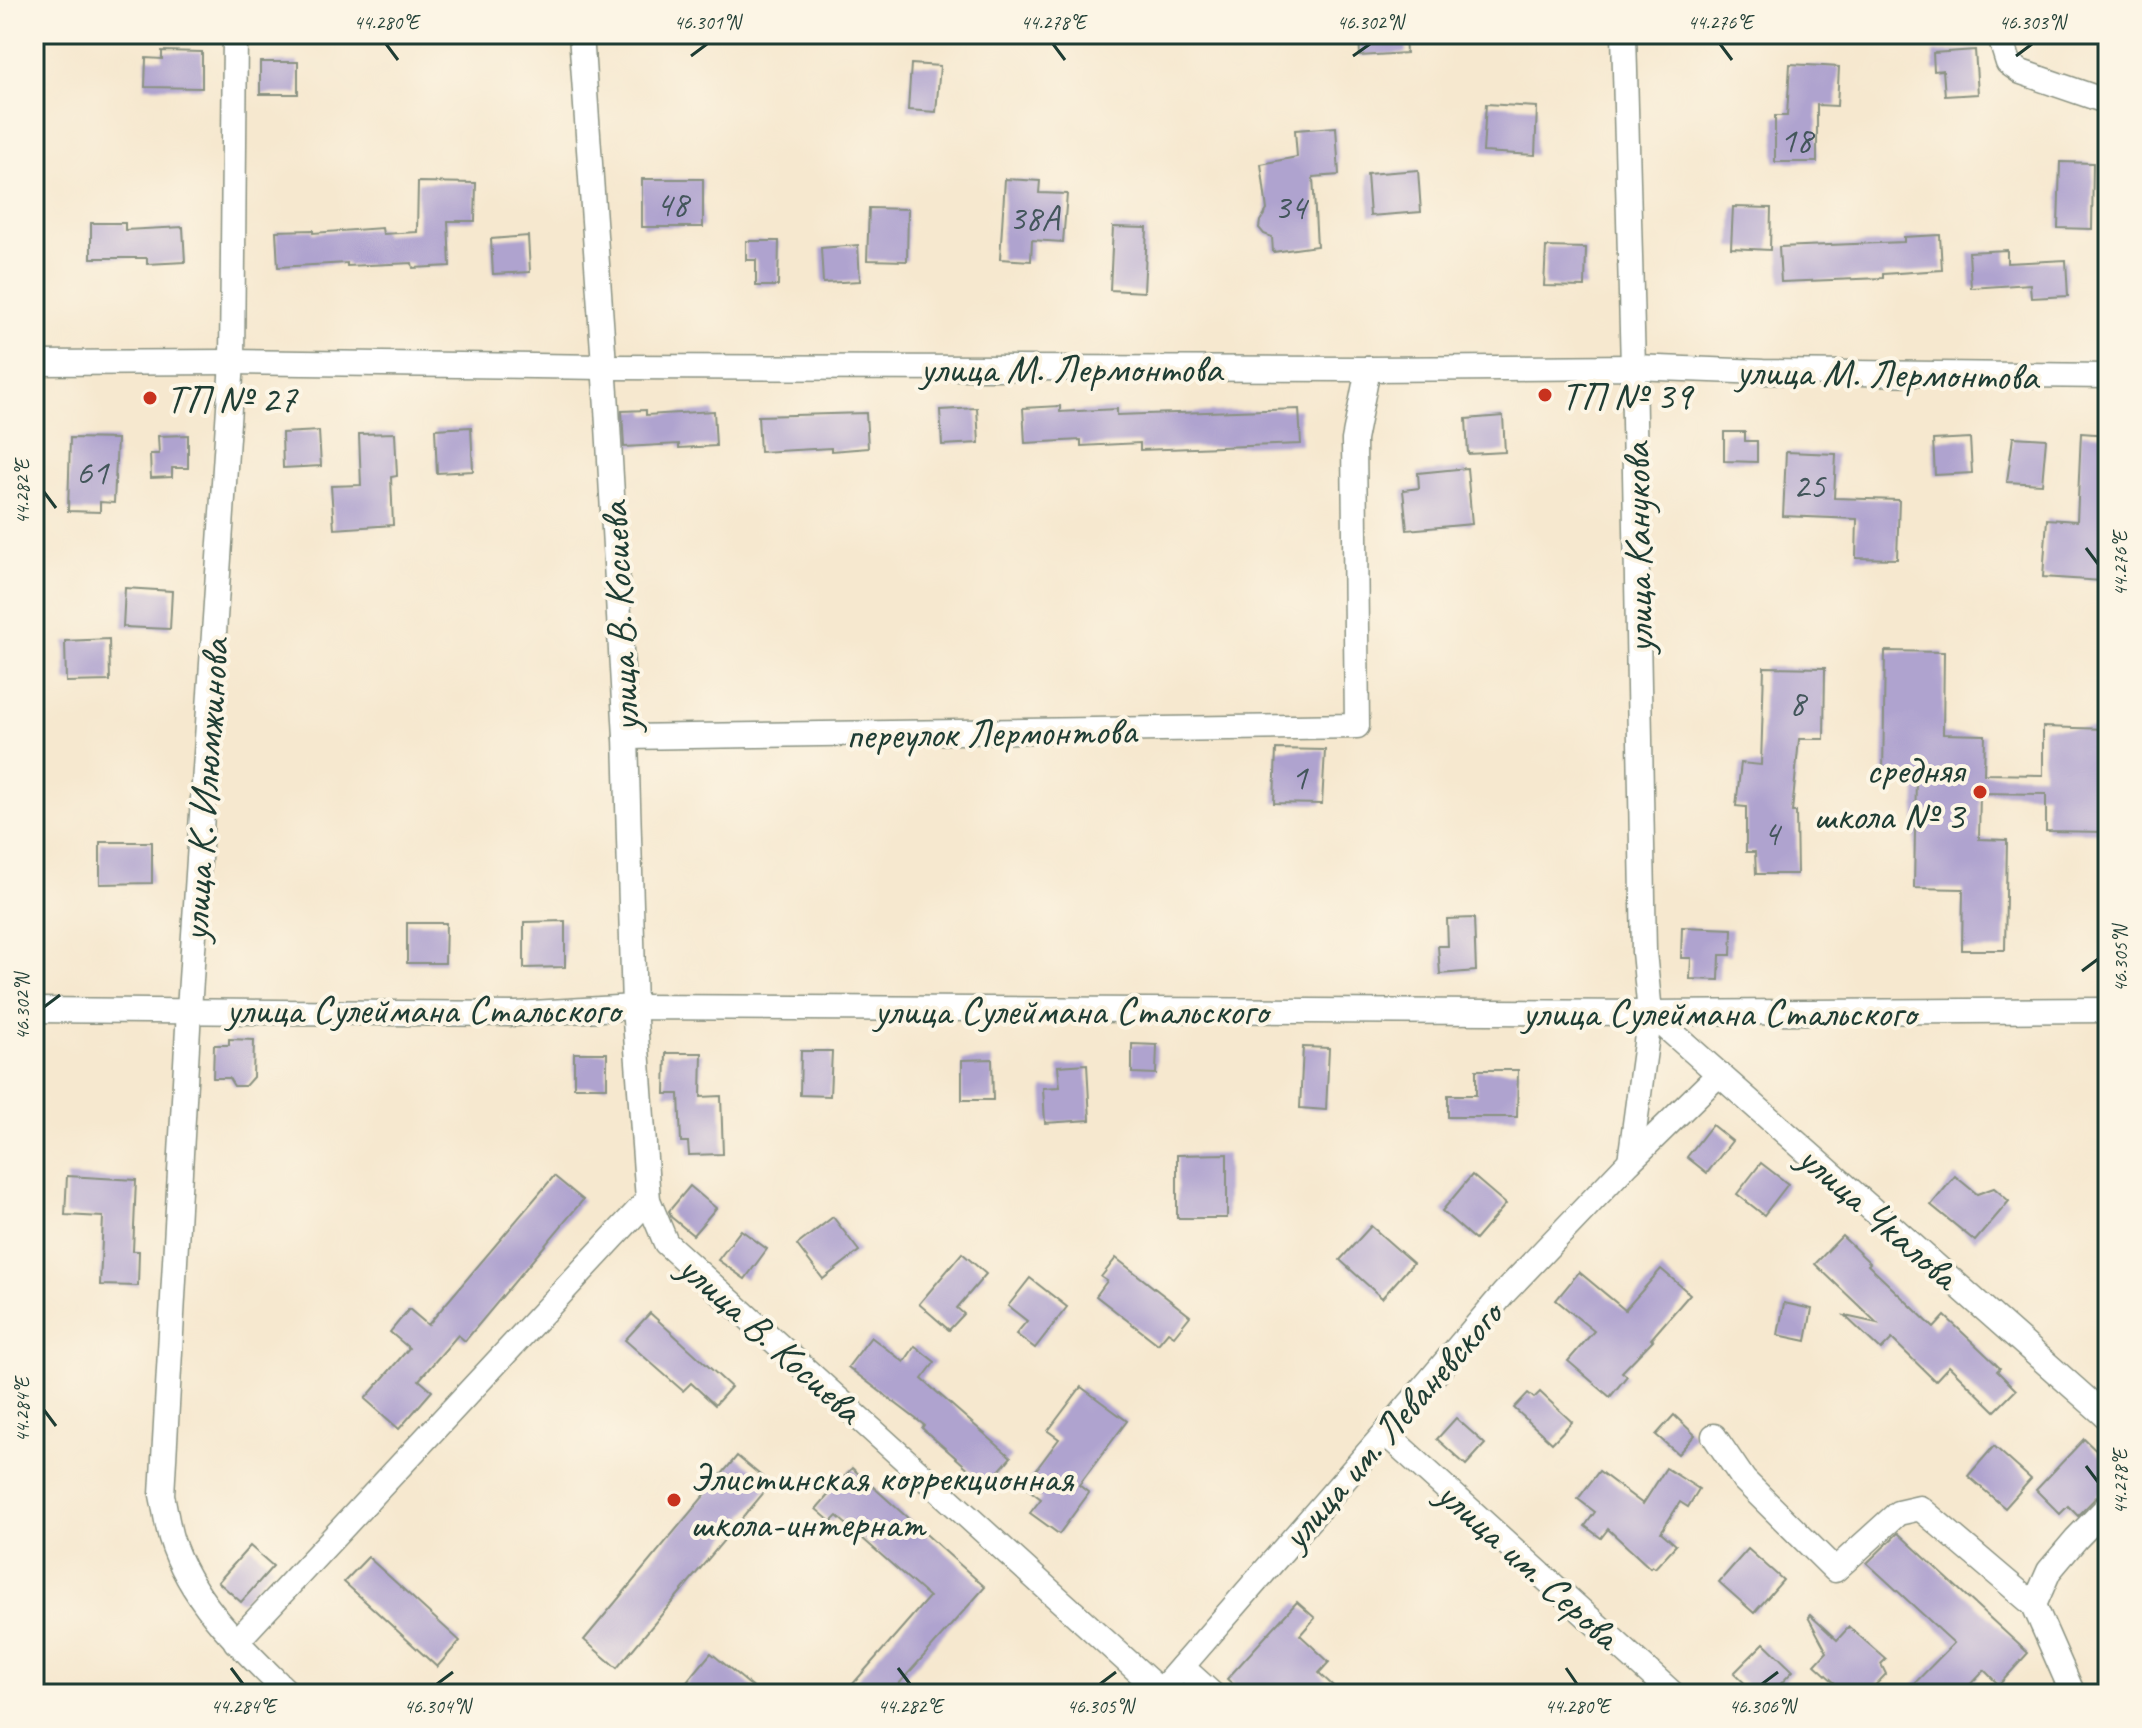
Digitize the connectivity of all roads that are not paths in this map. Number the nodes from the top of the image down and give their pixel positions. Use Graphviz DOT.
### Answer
graph roads {
  1 [pos="235,34"];
  2 [pos="581,34"];
  3 [pos="1624,34"];
  4 [pos="1999,34"];
  5 [pos="2108,102"];
  6 [pos="232,362"];
  7 [pos="34,363"];
  8 [pos="604,367"];
  9 [pos="1633,367"];
  10 [pos="1368,369"];
  11 [pos="2108,376"];
  12 [pos="626,737"];
  13 [pos="634,1007"];
  14 [pos="34,1010"];
  15 [pos="189,1010"];
  16 [pos="2108,1010"];
  17 [pos="1650,1013"];
  18 [pos="1719,1074"];
  19 [pos="1630,1161"];
  20 [pos="648,1200"];
  21 [pos="2108,1418"];
  22 [pos="1385,1433"];
  23 [pos="1714,1436"];
  24 [pos="2108,1506"];
  25 [pos="2034,1605"];
  26 [pos="236,1642"];
  27 [pos="1182,1667"];
  28 [pos="1159,1693"];
  29 [pos="289,1694"];
  30 [pos="1212,1694"];
  31 [pos="1673,1694"];
  32 [pos="2073,1694"];
  1 -- 6 [label="street, улица К. Илюмжинова"];
  2 -- 8 [label="street, улица В. Косиева"];
  3 -- 9 [label="street, улица Канукова"];
  4 -- 5 [label="street"];
  6 -- 7 [label="street, улица М. Лермонтова"];
  6 -- 8 [label="street, улица М. Лермонтова"];
  6 -- 15 [label="street, улица К. Илюмжинова"];
  8 -- 10 [label="street, улица М. Лермонтова"];
  8 -- 12 [label="street, улица В. Косиева"];
  9 -- 10 [label="street, улица М. Лермонтова"];
  9 -- 11 [label="street, улица М. Лермонтова"];
  9 -- 17 [label="street, улица Канукова"];
  10 -- 12 [label="street, переулок Лермонтова"];
  12 -- 13 [label="street, улица В. Косиева"];
  13 -- 15 [label="street, улица Сулеймана Стальского"];
  13 -- 17 [label="street, улица Сулеймана Стальского"];
  13 -- 20 [label="street, улица В. Косиева"];
  14 -- 15 [label="street, улица Сулеймана Стальского"];
  15 -- 26 [label="street, улица К. Илюмжинова"];
  16 -- 17 [label="street, улица Сулеймана Стальского"];
  17 -- 18 [label="street, улица Чкалова"];
  17 -- 19 [label="street"];
  18 -- 19 [label="street, улица им. Леваневского"];
  18 -- 21 [label="street, улица Чкалова"];
  19 -- 22 [label="street, улица им. Леваневского"];
  20 -- 26 [label="street"];
  20 -- 28 [label="street, улица В. Косиева"];
  22 -- 27 [label="street, улица им. Леваневского"];
  22 -- 31 [label="street, улица им. Серова"];
  23 -- 25 [label="street"];
  24 -- 25 [label="street"];
  25 -- 32 [label="street"];
  26 -- 29 [label="street, улица К. Илюмжинова"];
  27 -- 28 [label="street, улица им. Леваневского"];
  27 -- 30 [label="street"];
}
